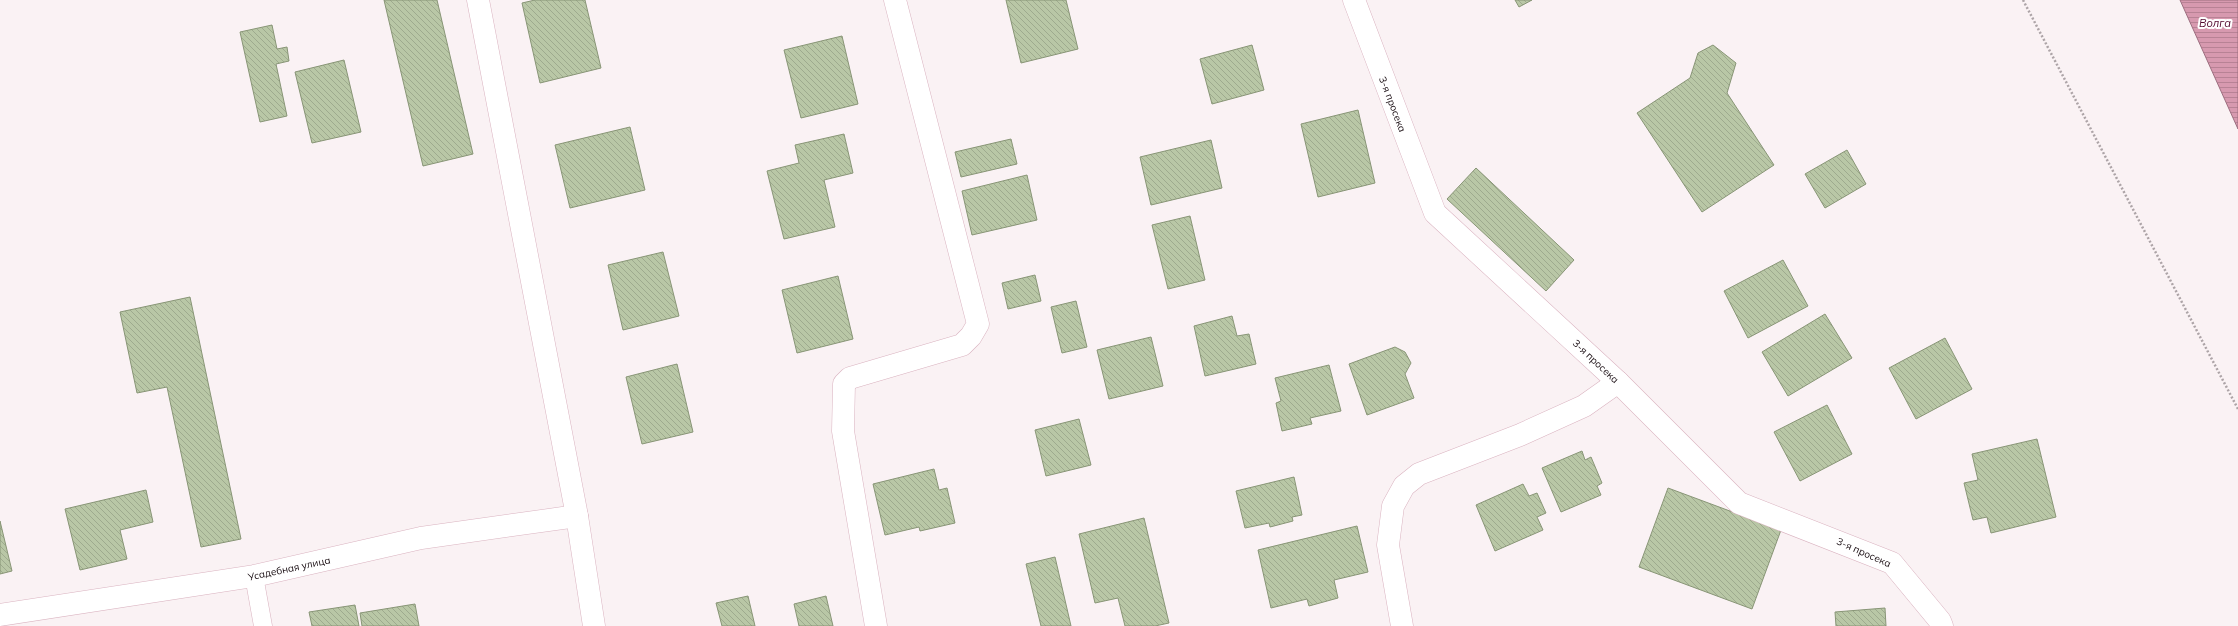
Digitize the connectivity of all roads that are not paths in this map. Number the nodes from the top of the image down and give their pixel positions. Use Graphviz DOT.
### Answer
graph roads {
  1 [pos="478,0"];
  2 [pos="895,0"];
  3 [pos="1354,0"];
  4 [pos="1618,382"];
  5 [pos="577,516"];
  6 [pos="254,576"];
  7 [pos="0,616"];
  8 [pos="263,626"];
  9 [pos="594,626"];
  10 [pos="876,626"];
  11 [pos="1402,626"];
  12 [pos="1942,626"];
  1 -- 5 [label="street"];
  2 -- 10 [label="street"];
  3 -- 4 [label="street, 3-я просека"];
  4 -- 11 [label="street"];
  4 -- 12 [label="street, 3-я просека"];
  5 -- 6 [label="street, Усадебная улица"];
  5 -- 9 [label="street"];
  6 -- 7 [label="street, Усадебная улица"];
  6 -- 8 [label="lane"];
}
